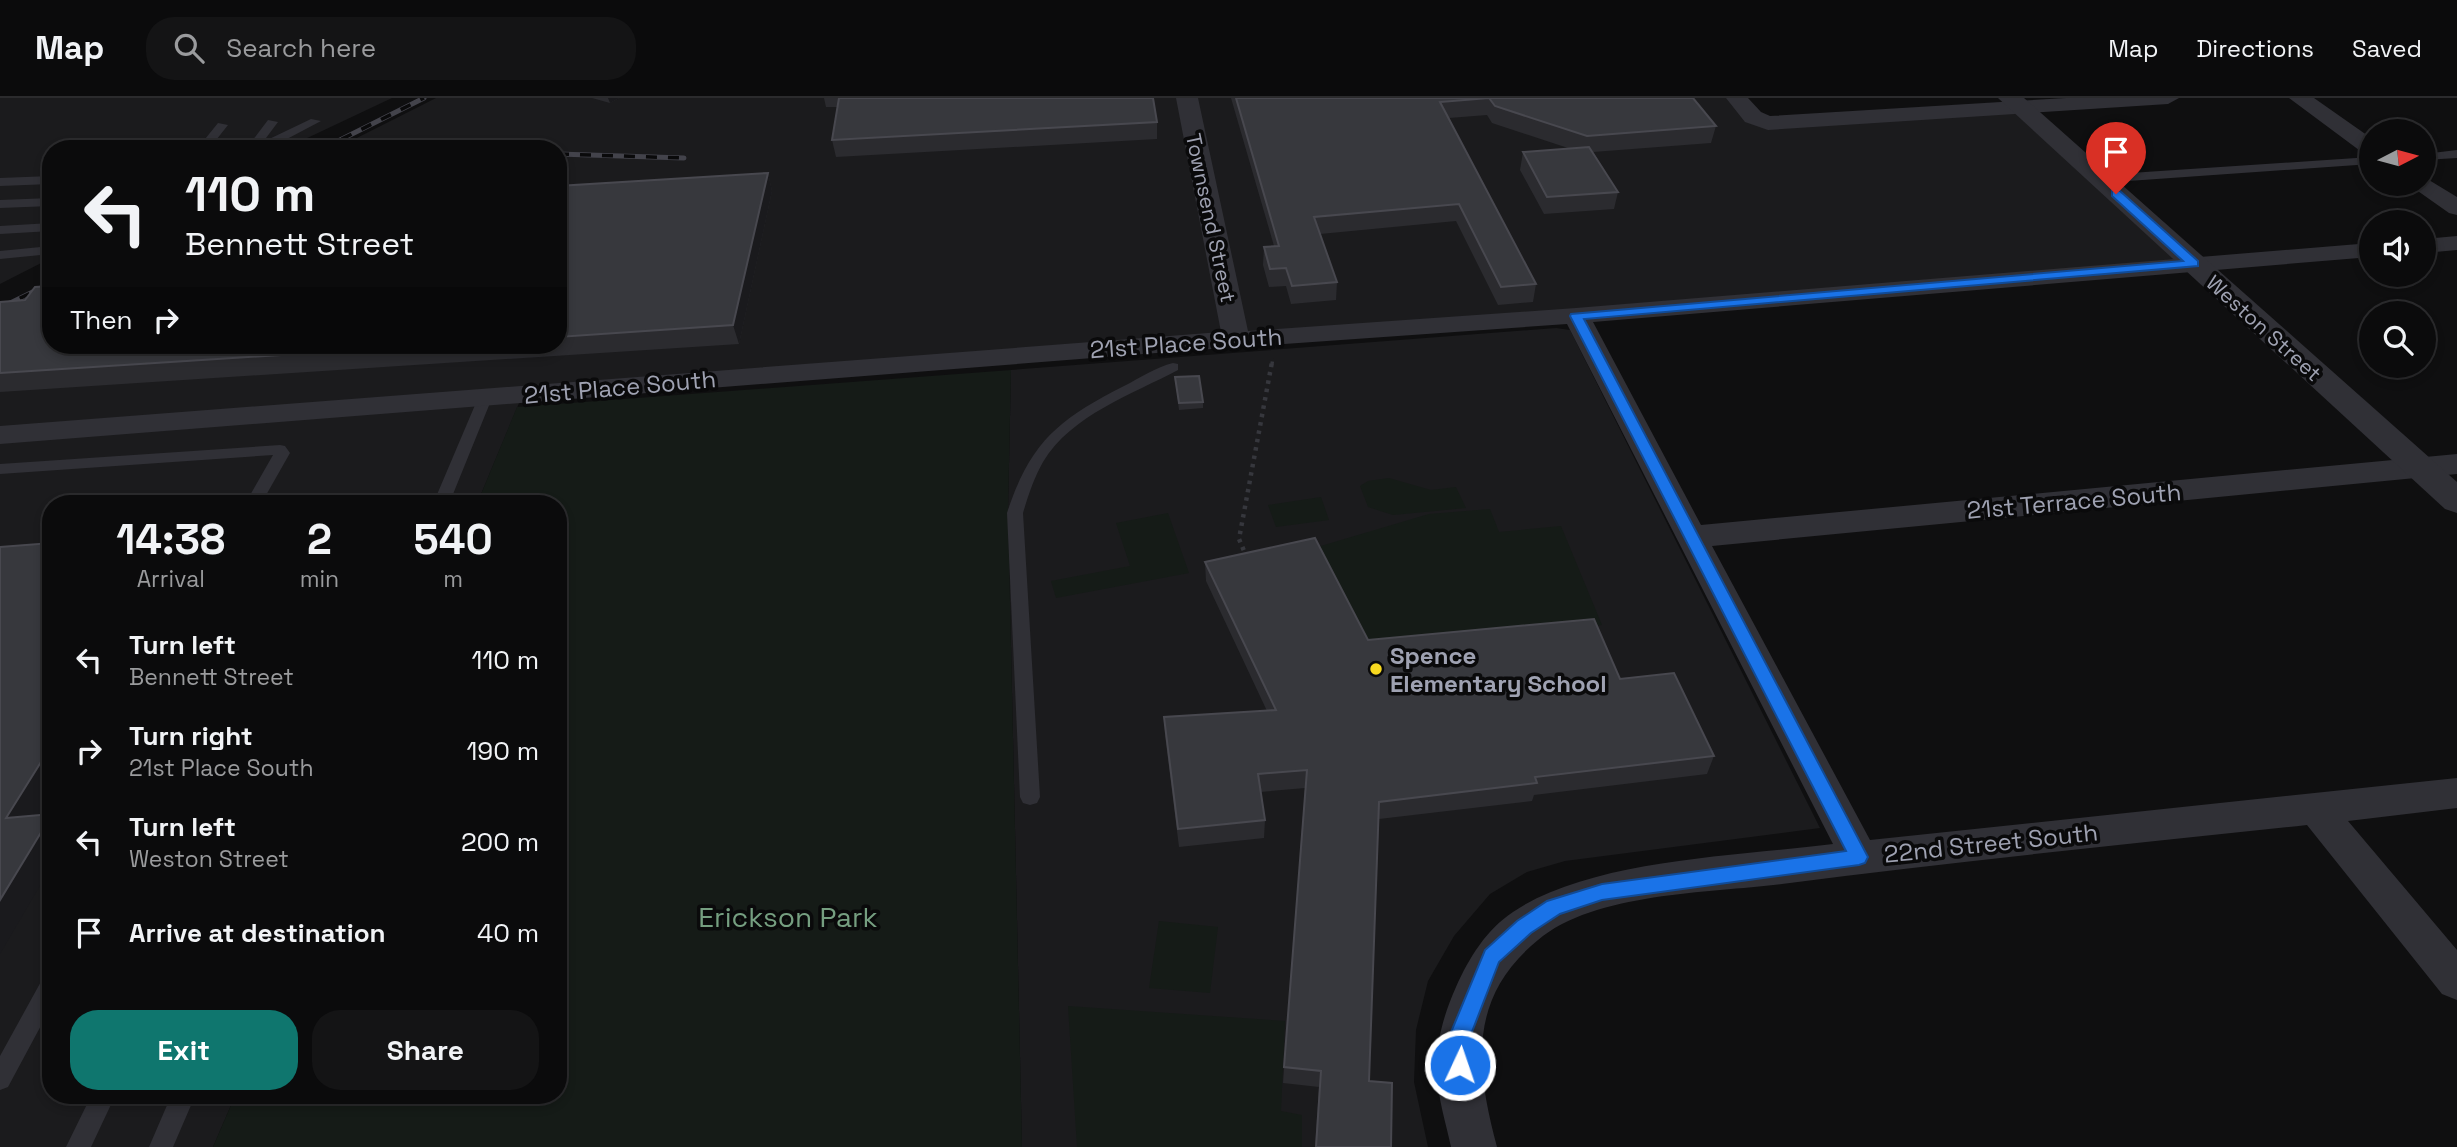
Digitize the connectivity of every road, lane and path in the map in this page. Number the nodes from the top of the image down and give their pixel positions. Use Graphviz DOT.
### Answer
graph roads {
  1 [pos="1187,98"];
  2 [pos="1737,98"];
  3 [pos="2168,98"];
  4 [pos="2300,98"];
  5 [pos="2015,103"];
  6 [pos="315,121"];
  7 [pos="272,122"];
  8 [pos="222,125"];
  9 [pos="210,140"];
  10 [pos="259,140"];
  11 [pos="276,140"];
  12 [pos="2359,140"];
  13 [pos="2457,154"];
  14 [pos="2436,156"];
  15 [pos="2359,161"];
  16 [pos="2100,179"];
  17 [pos="42,180"];
  18 [pos="0,182"];
  19 [pos="2436,193"];
  20 [pos="42,202"];
  21 [pos="0,204"];
  22 [pos="2457,208"];
  23 [pos="42,228"];
  24 [pos="0,230"];
  25 [pos="2457,243"];
  26 [pos="2436,245"];
  27 [pos="42,251"];
  28 [pos="2359,251"];
  29 [pos="0,255"];
  30 [pos="2193,264"];
  31 [pos="1576,316"];
  32 [pos="1270,337"];
  33 [pos="1236,339"];
  34 [pos="1173,367"];
  35 [pos="485,398"];
  36 [pos="0,435"];
  37 [pos="2457,464"];
  38 [pos="2420,467"];
  39 [pos="0,469"];
  40 [pos="258,495"];
  41 [pos="444,495"];
  42 [pos="2457,501"];
  43 [pos="1690,537"];
  44 [pos="1248,559"];
  45 [pos="2457,793"];
  46 [pos="1030,797"];
  47 [pos="2317,810"];
  48 [pos="1859,857"];
  49 [pos="2457,981"];
  50 [pos="42,1002"];
  51 [pos="0,1079"];
  52 [pos="99,1104"];
  53 [pos="180,1104"];
  54 [pos="78,1147"];
  55 [pos="161,1147"];
  56 [pos="1475,1147"];
  1 -- 33 [label="street, Townsend Street"];
  2 -- 5 [label="street"];
  3 -- 5 [label="street"];
  4 -- 12 [label="street"];
  5 -- 16 [label="street, Weston Street"];
  6 -- 11 [label="lane"];
  7 -- 10 [label="lane"];
  8 -- 9 [label="lane"];
  13 -- 14 [label="lane"];
  15 -- 16 [label="lane"];
  16 -- 30 [label="street, Weston Street"];
  17 -- 18 [label="lane"];
  19 -- 22 [label="street"];
  20 -- 21 [label="lane"];
  23 -- 24 [label="lane"];
  25 -- 26 [label="street"];
  27 -- 29 [label="lane"];
  28 -- 30 [label="street, 21st Place South"];
  30 -- 31 [label="street, 21st Place South"];
  30 -- 38 [label="street, Weston Street"];
  31 -- 32 [label="street, 21st Place South"];
  31 -- 43 [label="street"];
  32 -- 33 [label="street, 21st Place South"];
  32 -- 44 [label="path"];
  33 -- 35 [label="street, 21st Place South"];
  34 -- 46 [label="lane"];
  35 -- 36 [label="street, 21st Place South"];
  35 -- 41 [label="lane"];
  37 -- 38 [label="street, 21st Terrace South"];
  38 -- 42 [label="street, Weston Street"];
  38 -- 43 [label="street, 21st Terrace South"];
  39 -- 40 [label="lane"];
  43 -- 48 [label="street"];
  45 -- 47 [label="street, 22nd Street South"];
  47 -- 48 [label="street, 22nd Street South"];
  47 -- 49 [label="street"];
  48 -- 56 [label="street, 22nd Street South"];
  50 -- 51 [label="lane"];
  52 -- 54 [label="lane"];
  53 -- 55 [label="lane"];
}
